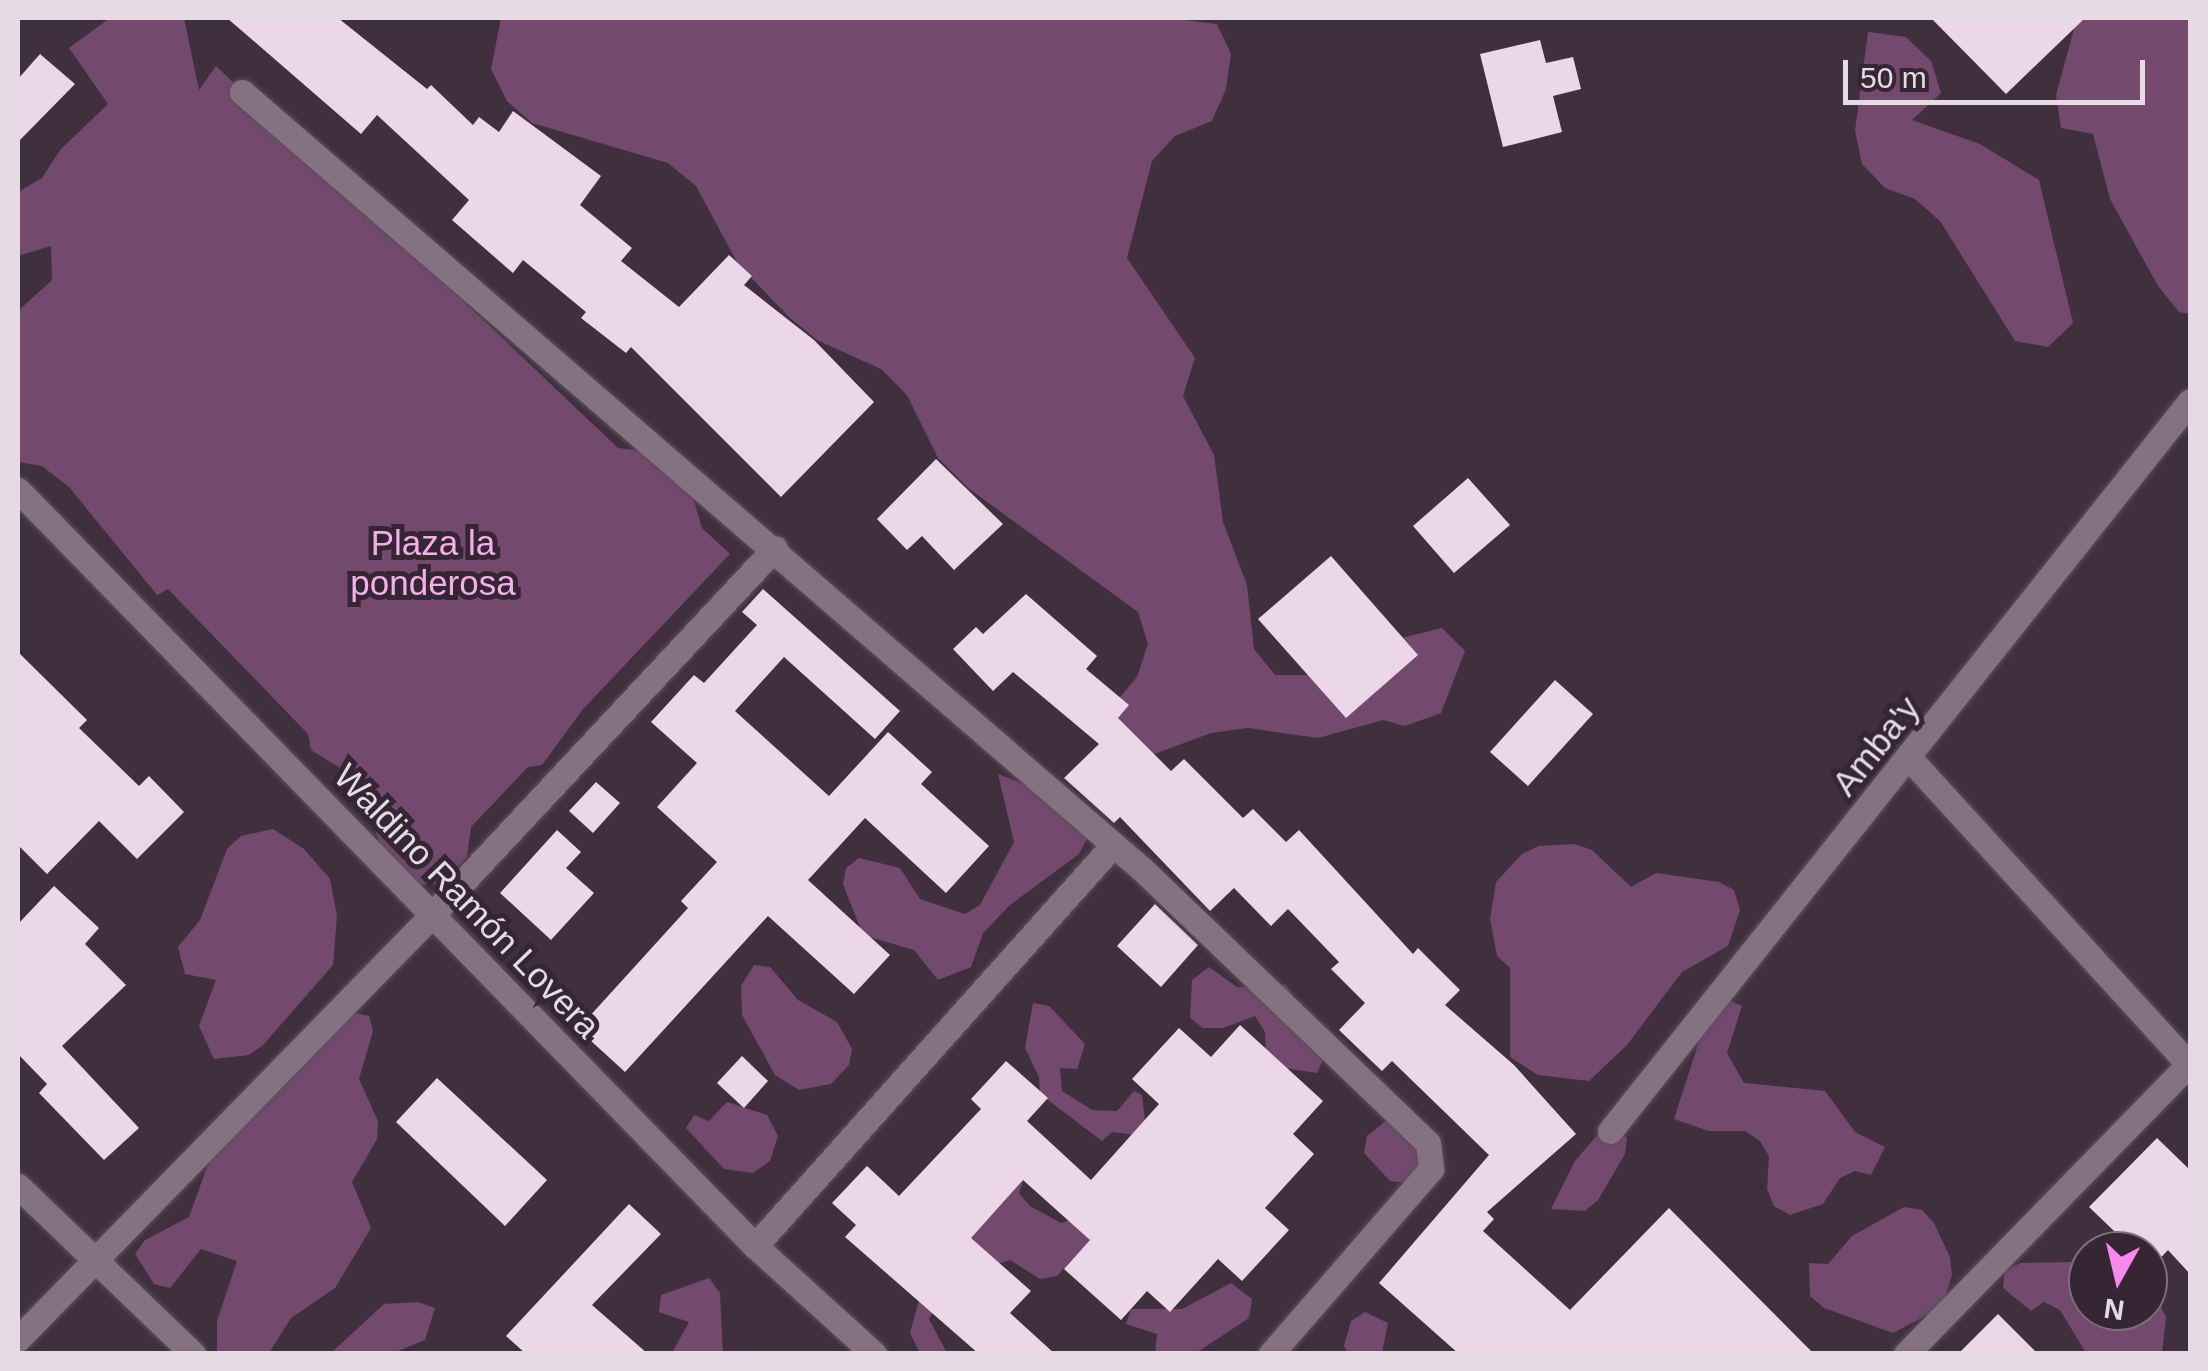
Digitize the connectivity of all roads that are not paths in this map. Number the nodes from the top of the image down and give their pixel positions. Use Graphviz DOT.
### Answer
graph roads {
  1 [pos="242,92"];
  2 [pos="2186,417"];
  3 [pos="18,490"];
  4 [pos="775,548"];
  5 [pos="1911,760"];
  6 [pos="1113,845"];
  7 [pos="432,915"];
  8 [pos="2190,1065"];
  9 [pos="1610,1131"];
  10 [pos="18,1186"];
  11 [pos="754,1246"];
  12 [pos="88,1260"];
  13 [pos="18,1339"];
  14 [pos="194,1354"];
  15 [pos="874,1354"];
  16 [pos="1271,1354"];
  17 [pos="1906,1354"];
  1 -- 4 [label="street"];
  2 -- 5 [label="street, Amba'y"];
  3 -- 7 [label="street, Waldino Ramón Lovera"];
  4 -- 6 [label="street"];
  4 -- 7 [label="street"];
  5 -- 8 [label="street"];
  5 -- 9 [label="street, Amba'y"];
  6 -- 11 [label="street"];
  6 -- 16 [label="street"];
  7 -- 11 [label="street, Waldino Ramón Lovera"];
  7 -- 12 [label="street"];
  8 -- 17 [label="street"];
  10 -- 12 [label="street"];
  11 -- 15 [label="street, Waldino Ramón Lovera"];
  12 -- 13 [label="street"];
  12 -- 14 [label="street"];
}
